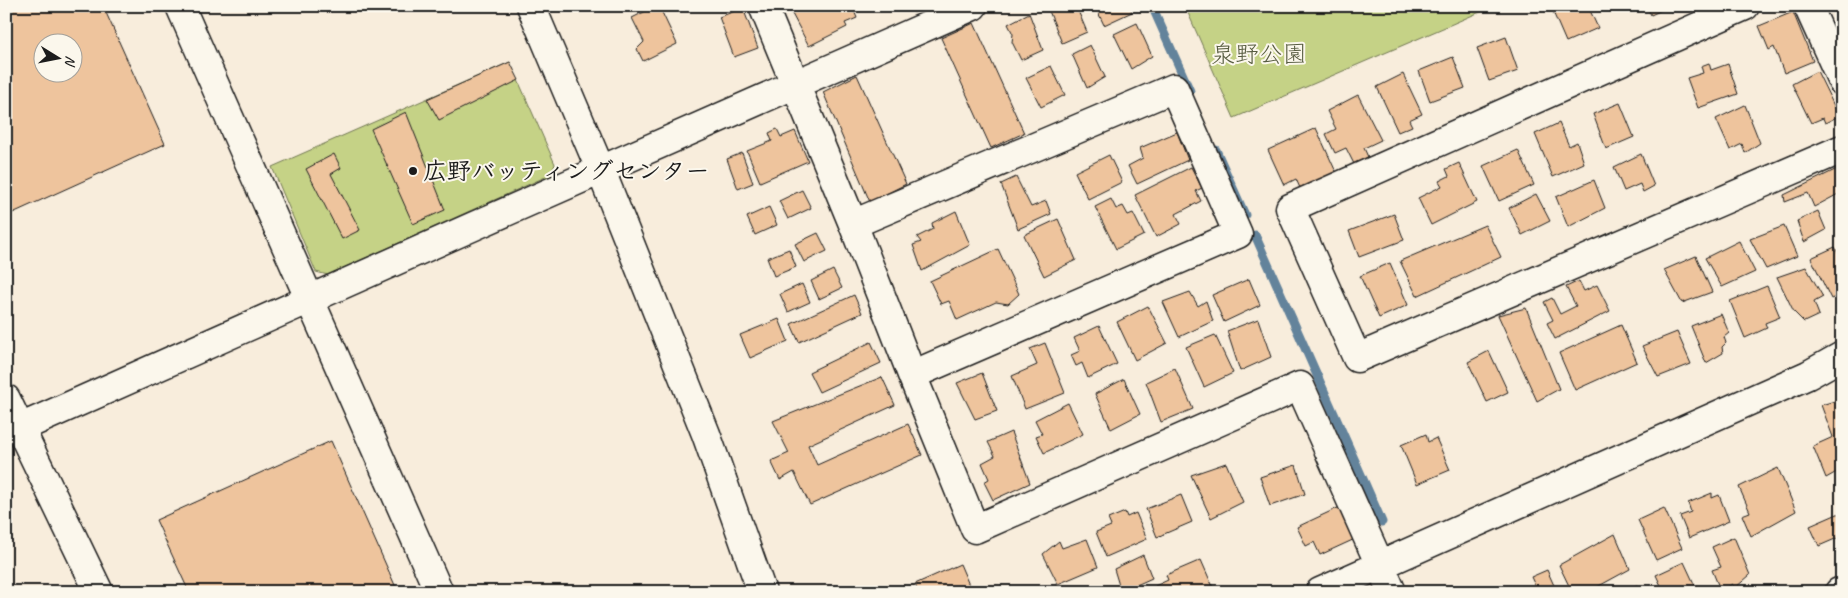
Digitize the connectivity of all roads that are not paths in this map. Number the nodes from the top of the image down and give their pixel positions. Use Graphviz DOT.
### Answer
graph roads {
  1 [pos="180,6"];
  2 [pos="531,6"];
  3 [pos="763,6"];
  4 [pos="973,6"];
  5 [pos="1745,6"];
  6 [pos="1808,6"];
  7 [pos="1842,80"];
  8 [pos="794,85"];
  9 [pos="1842,149"];
  10 [pos="601,171"];
  11 [pos="853,224"];
  12 [pos="308,298"];
  13 [pos="1842,356"];
  14 [pos="912,375"];
  15 [pos="6,399"];
  16 [pos="20,428"];
  17 [pos="1380,565"];
  18 [pos="99,592"];
  19 [pos="439,592"];
  20 [pos="762,592"];
  21 [pos="1320,592"];
  22 [pos="1392,592"];
  1 -- 12 [label="street"];
  2 -- 10 [label="street"];
  3 -- 8 [label="street"];
  4 -- 8 [label="street"];
  5 -- 9 [label="street"];
  6 -- 7 [label="street"];
  8 -- 10 [label="street"];
  8 -- 11 [label="street"];
  10 -- 12 [label="street"];
  10 -- 20 [label="street"];
  11 -- 14 [label="street"];
  11 -- 14 [label="street"];
  12 -- 16 [label="street"];
  12 -- 19 [label="street"];
  13 -- 17 [label="street"];
  14 -- 17 [label="street"];
  15 -- 16 [label="street"];
  16 -- 18 [label="street"];
  17 -- 21 [label="street"];
  17 -- 22 [label="street"];
}
